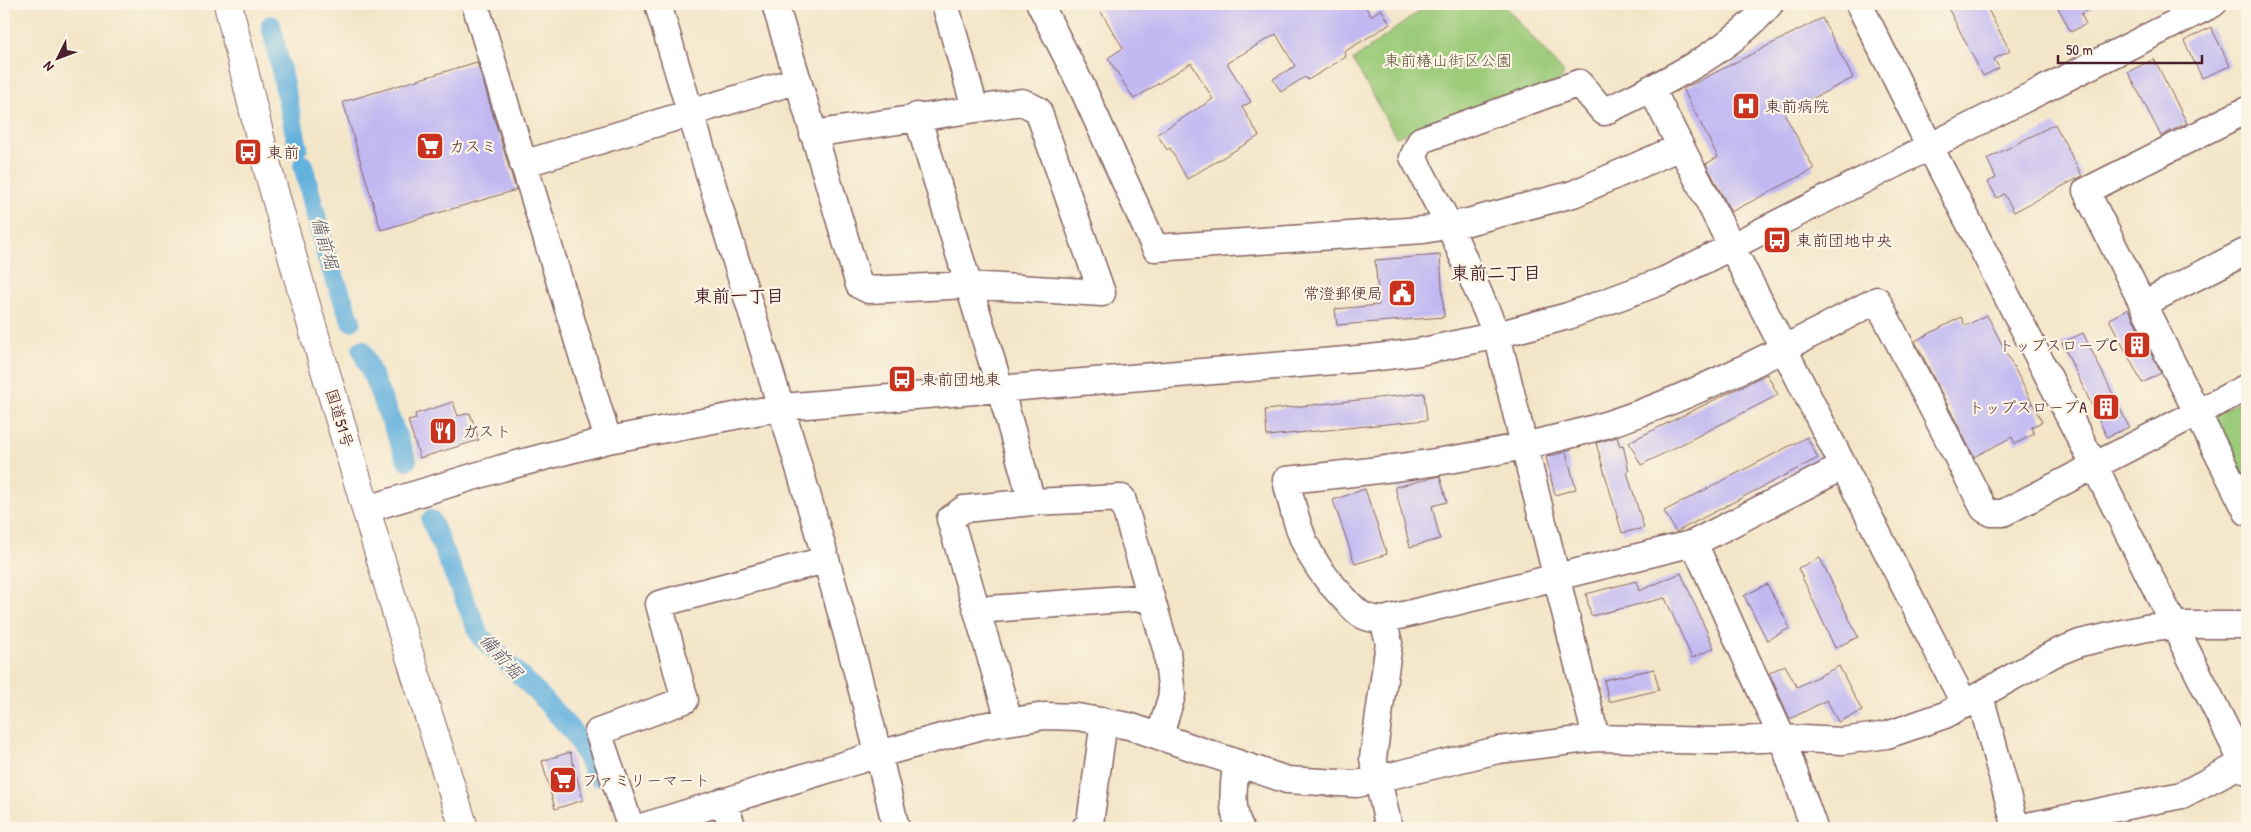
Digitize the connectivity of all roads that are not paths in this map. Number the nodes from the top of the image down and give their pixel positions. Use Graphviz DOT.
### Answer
graph roads {
  1 [pos="228,4"];
  2 [pos="475,4"];
  3 [pos="658,4"];
  4 [pos="779,4"];
  5 [pos="945,4"];
  6 [pos="1040,4"];
  7 [pos="1770,4"];
  8 [pos="1860,4"];
  9 [pos="2213,4"];
  10 [pos="798,80"];
  11 [pos="1651,88"];
  12 [pos="975,108"];
  13 [pos="2247,110"];
  14 [pos="690,113"];
  15 [pos="917,116"];
  16 [pos="813,134"];
  17 [pos="1680,147"];
  18 [pos="1930,147"];
  19 [pos="523,164"];
  20 [pos="1449,225"];
  21 [pos="1732,246"];
  22 [pos="2247,251"];
  23 [pos="967,285"];
  24 [pos="2143,304"];
  25 [pos="1497,335"];
  26 [pos="1783,349"];
  27 [pos="1000,388"];
  28 [pos="2247,388"];
  29 [pos="782,407"];
  30 [pos="2196,414"];
  31 [pos="608,440"];
  32 [pos="1524,445"];
  33 [pos="2094,465"];
  34 [pos="1844,466"];
  35 [pos="1032,502"];
  36 [pos="367,509"];
  37 [pos="2247,512"];
  38 [pos="1694,543"];
  39 [pos="825,560"];
  40 [pos="1556,575"];
  41 [pos="1151,597"];
  42 [pos="977,610"];
  43 [pos="1383,620"];
  44 [pos="2174,625"];
  45 [pos="2247,625"];
  46 [pos="1973,700"];
  47 [pos="1009,720"];
  48 [pos="1104,721"];
  49 [pos="1160,735"];
  50 [pos="1596,738"];
  51 [pos="1782,738"];
  52 [pos="879,754"];
  53 [pos="1236,763"];
  54 [pos="2245,767"];
  55 [pos="1379,780"];
  56 [pos="723,801"];
  57 [pos="464,828"];
  58 [pos="631,828"];
  59 [pos="638,828"];
  60 [pos="733,828"];
  61 [pos="896,828"];
  62 [pos="1086,828"];
  63 [pos="1240,828"];
  64 [pos="1389,828"];
  65 [pos="1814,828"];
  66 [pos="2017,828"];
  1 -- 36 [label="highway, 国道51号"];
  2 -- 19 [label="street"];
  3 -- 14 [label="street"];
  4 -- 10 [label="street"];
  5 -- 12 [label="street"];
  6 -- 20 [label="street"];
  7 -- 11 [label="street"];
  8 -- 18 [label="street"];
  9 -- 18 [label="street"];
  10 -- 14 [label="street"];
  10 -- 16 [label="street"];
  11 -- 17 [label="street"];
  11 -- 20 [label="street"];
  12 -- 15 [label="street"];
  12 -- 23 [label="street"];
  13 -- 24 [label="street"];
  14 -- 19 [label="street"];
  14 -- 29 [label="street"];
  15 -- 16 [label="street"];
  15 -- 23 [label="street"];
  16 -- 23 [label="street"];
  17 -- 20 [label="street"];
  17 -- 21 [label="street"];
  18 -- 21 [label="street"];
  18 -- 33 [label="street"];
  19 -- 31 [label="street"];
  20 -- 25 [label="street"];
  21 -- 25 [label="street"];
  21 -- 26 [label="street"];
  22 -- 24 [label="street"];
  23 -- 27 [label="street"];
  24 -- 30 [label="street"];
  25 -- 27 [label="street"];
  25 -- 32 [label="street"];
  26 -- 32 [label="street"];
  26 -- 33 [label="street"];
  26 -- 34 [label="street"];
  27 -- 29 [label="street"];
  27 -- 35 [label="street"];
  28 -- 30 [label="street"];
  29 -- 31 [label="street"];
  29 -- 39 [label="street"];
  30 -- 33 [label="street"];
  30 -- 37 [label="street"];
  31 -- 36 [label="street"];
  32 -- 40 [label="street"];
  32 -- 43 [label="street"];
  33 -- 44 [label="street"];
  34 -- 38 [label="street"];
  34 -- 46 [label="street"];
  35 -- 41 [label="street"];
  35 -- 42 [label="street"];
  36 -- 57 [label="highway, 国道51号"];
  38 -- 40 [label="street"];
  38 -- 51 [label="street"];
  39 -- 52 [label="street"];
  39 -- 58 [label="street"];
  40 -- 43 [label="street"];
  40 -- 50 [label="street"];
  41 -- 42 [label="street"];
  41 -- 49 [label="street"];
  42 -- 47 [label="street"];
  43 -- 55 [label="street"];
  44 -- 45 [label="street"];
  44 -- 46 [label="street"];
  44 -- 54 [label="street"];
  46 -- 51 [label="street"];
  46 -- 66 [label="street"];
  47 -- 48 [label="street"];
  47 -- 52 [label="street"];
  48 -- 49 [label="street"];
  48 -- 62 [label="street"];
  49 -- 53 [label="street"];
  50 -- 51 [label="street"];
  50 -- 55 [label="street"];
  51 -- 65 [label="street"];
  52 -- 56 [label="street"];
  52 -- 61 [label="street"];
  53 -- 55 [label="street"];
  53 -- 63 [label="street"];
  54 -- 66 [label="street"];
  55 -- 64 [label="street"];
  56 -- 59 [label="street"];
  56 -- 60 [label="street"];
}
